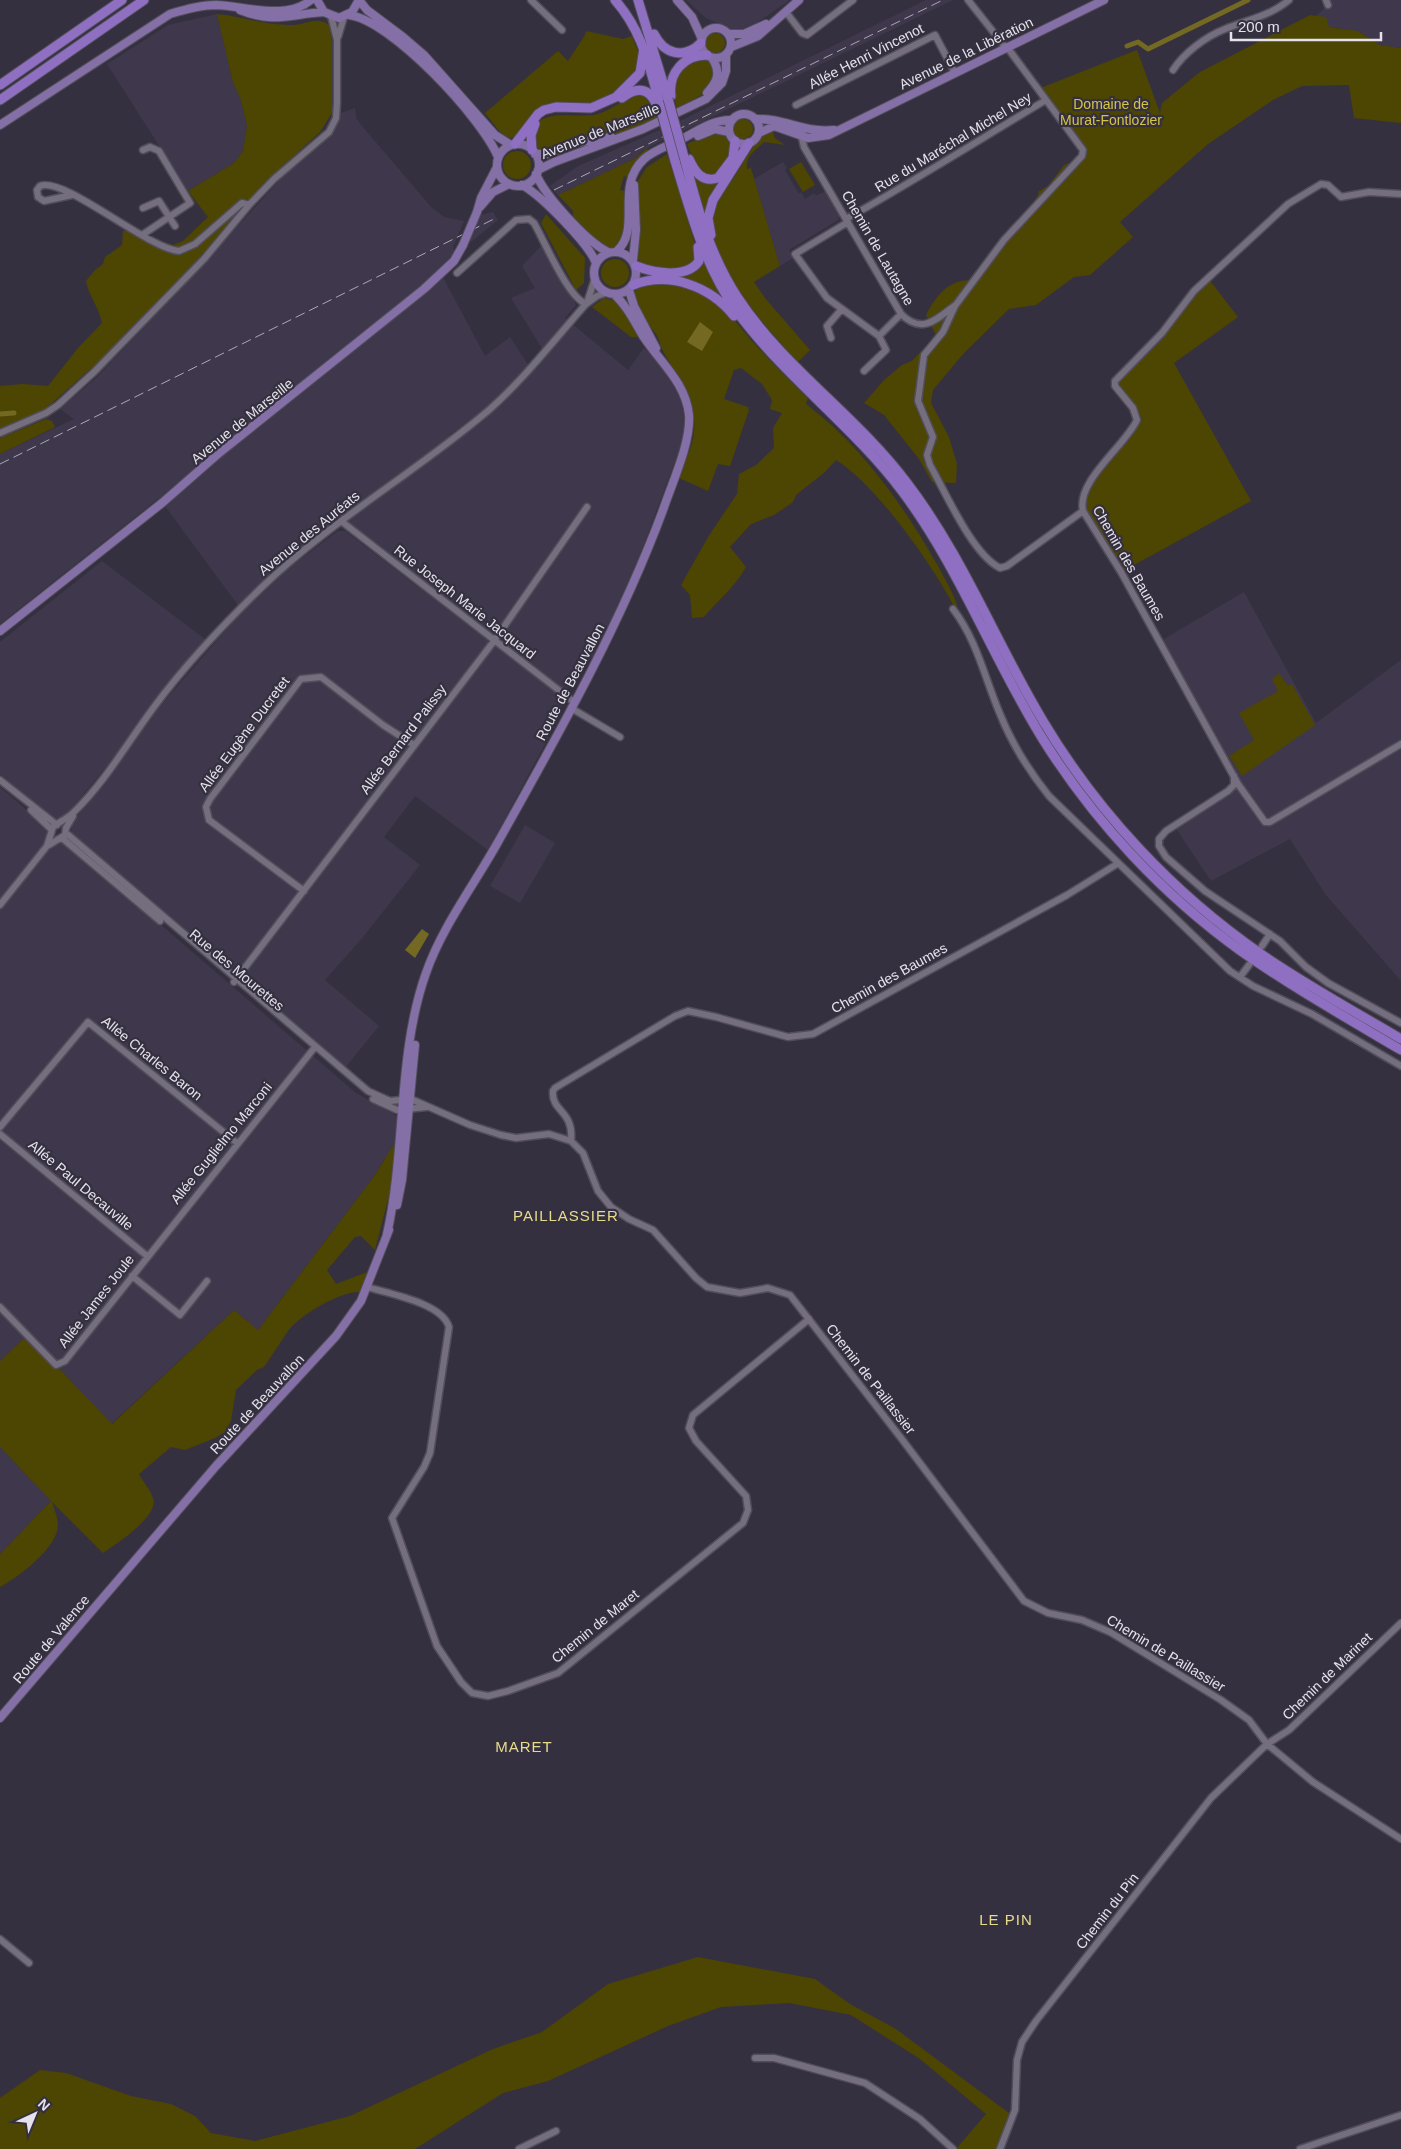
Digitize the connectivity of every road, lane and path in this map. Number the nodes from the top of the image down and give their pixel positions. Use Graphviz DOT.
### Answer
graph roads {
  1 [pos="116,0"];
  2 [pos="122,0"];
  3 [pos="144,0"];
  4 [pos="311,0"];
  5 [pos="317,0"];
  6 [pos="359,0"];
  7 [pos="532,0"];
  8 [pos="614,0"];
  9 [pos="638,0"];
  10 [pos="677,0"];
  11 [pos="798,0"];
  12 [pos="853,0"];
  13 [pos="968,0"];
  14 [pos="1104,0"];
  15 [pos="1289,0"];
  16 [pos="232,6"];
  17 [pos="786,12"];
  18 [pos="327,14"];
  19 [pos="346,16"];
  20 [pos="644,16"];
  21 [pos="692,17"];
  22 [pos="94,20"];
  23 [pos="711,28"];
  24 [pos="562,30"];
  25 [pos="728,34"];
  26 [pos="337,40"];
  27 [pos="701,41"];
  28 [pos="731,47"];
  29 [pos="644,48"];
  30 [pos="1006,48"];
  31 [pos="726,55"];
  32 [pos="710,56"];
  33 [pos="1173,70"];
  34 [pos="954,73"];
  35 [pos="0,85"];
  36 [pos="0,100"];
  37 [pos="1046,100"];
  38 [pos="664,101"];
  39 [pos="796,106"];
  40 [pos="755,119"];
  41 [pos="732,120"];
  42 [pos="0,125"];
  43 [pos="729,132"];
  44 [pos="758,133"];
  45 [pos="802,133"];
  46 [pos="735,142"];
  47 [pos="749,143"];
  48 [pos="513,145"];
  49 [pos="143,150"];
  50 [pos="534,152"];
  51 [pos="686,156"];
  52 [pos="498,157"];
  53 [pos="497,168"];
  54 [pos="537,172"];
  55 [pos="509,184"];
  56 [pos="522,185"];
  57 [pos="685,193"];
  58 [pos="1401,194"];
  59 [pos="72,195"];
  60 [pos="249,205"];
  61 [pos="143,208"];
  62 [pos="477,212"];
  63 [pos="169,217"];
  64 [pos="847,221"];
  65 [pos="175,226"];
  66 [pos="142,235"];
  67 [pos="613,252"];
  68 [pos="596,263"];
  69 [pos="635,263"];
  70 [pos="457,273"];
  71 [pos="595,278"];
  72 [pos="729,285"];
  73 [pos="631,287"];
  74 [pos="611,293"];
  75 [pos="586,304"];
  76 [pos="955,306"];
  77 [pos="841,310"];
  78 [pos="901,314"];
  79 [pos="879,336"];
  80 [pos="831,338"];
  81 [pos="661,359"];
  82 [pos="781,364"];
  83 [pos="864,371"];
  84 [pos="0,432"];
  85 [pos="587,507"];
  86 [pos="1083,512"];
  87 [pos="341,521"];
  88 [pos="953,609"];
  89 [pos="0,630"];
  90 [pos="494,641"];
  91 [pos="573,705"];
  92 [pos="620,737"];
  93 [pos="1401,744"];
  94 [pos="414,745"];
  95 [pos="1234,775"];
  96 [pos="0,780"];
  97 [pos="59,831"];
  98 [pos="1117,864"];
  99 [pos="304,891"];
  100 [pos="0,905"];
  101 [pos="1270,934"];
  102 [pos="1262,946"];
  103 [pos="1249,965"];
  104 [pos="1240,978"];
  105 [pos="235,982"];
  106 [pos="1401,1023"];
  107 [pos="1401,1039"];
  108 [pos="313,1048"];
  109 [pos="1401,1050"];
  110 [pos="1401,1066"];
  111 [pos="407,1099"];
  112 [pos="428,1107"];
  113 [pos="406,1110"];
  114 [pos="0,1127"];
  115 [pos="0,1134"];
  116 [pos="571,1141"];
  117 [pos="237,1143"];
  118 [pos="147,1256"];
  119 [pos="132,1276"];
  120 [pos="207,1281"];
  121 [pos="367,1287"];
  122 [pos="0,1307"];
  123 [pos="809,1319"];
  124 [pos="120,1577"];
  125 [pos="1401,1623"];
  126 [pos="0,1718"];
  127 [pos="1268,1744"];
  128 [pos="1401,1838"];
  129 [pos="0,1939"];
  130 [pos="30,1963"];
  131 [pos="755,2058"];
  132 [pos="1401,2115"];
  133 [pos="556,2131"];
  134 [pos="519,2149"];
  135 [pos="953,2149"];
  136 [pos="1000,2149"];
  137 [pos="1300,2149"];
  1 -- 22 [label="highway"];
  2 -- 22 [label="highway"];
  3 -- 36 [label="highway"];
  4 -- 16 [label="main road"];
  5 -- 18 [label="main road"];
  6 -- 19 [label="main road"];
  6 -- 48 [label="main road"];
  7 -- 24 [label="street"];
  8 -- 29 [label="highway"];
  9 -- 20 [label="highway"];
  10 -- 21 [label="main road"];
  11 -- 17 [label="main road"];
  11 -- 25 [label="main road"];
  12 -- 17 [label="street"];
  13 -- 30 [label="street"];
  14 -- 30 [label="main road, Avenue de la Libération"];
  15 -- 33 [label="street"];
  16 -- 18 [label="main road"];
  16 -- 42 [label="main road"];
  17 -- 28 [label="main road"];
  18 -- 19 [label="main road"];
  18 -- 26 [label="street"];
  19 -- 26 [label="street"];
  19 -- 52 [label="main road"];
  20 -- 27 [label="highway"];
  20 -- 38 [label="highway"];
  21 -- 23 [label="main road"];
  21 -- 27 [label="main road"];
  22 -- 35 [label="highway"];
  23 -- 25 [label="main road"];
  23 -- 27 [label="main road"];
  25 -- 28 [label="main road"];
  26 -- 60 [label="street"];
  27 -- 32 [label="main road"];
  28 -- 31 [label="main road"];
  29 -- 38 [label="highway"];
  29 -- 48 [label="highway"];
  30 -- 34 [label="main road, Avenue de la Libération"];
  30 -- 37 [label="street"];
  31 -- 32 [label="main road"];
  31 -- 54 [label="main road, Avenue de Marseille"];
  32 -- 38 [label="highway"];
  32 -- 50 [label="main road, Avenue de Marseille"];
  34 -- 39 [label="street, Allée Henri Vincenot"];
  34 -- 45 [label="main road, Avenue de la Libération"];
  37 -- 64 [label="street, Rue du Maréchal Michel Ney"];
  37 -- 76 [label="street"];
  38 -- 50 [label="highway"];
  38 -- 51 [label="highway, bridge"];
  38 -- 57 [label="highway, bridge"];
  40 -- 41 [label="main road"];
  40 -- 44 [label="main road"];
  40 -- 45 [label="main road, Avenue de la Libération"];
  41 -- 43 [label="main road"];
  41 -- 67 [label="main road"];
  43 -- 46 [label="main road"];
  43 -- 69 [label="main road"];
  44 -- 45 [label="main road, Avenue de la Libération"];
  44 -- 47 [label="main road"];
  45 -- 64 [label="street, Chemin de Lautagne"];
  46 -- 47 [label="main road"];
  46 -- 51 [label="highway"];
  47 -- 72 [label="highway"];
  48 -- 50 [label="main road"];
  48 -- 52 [label="main road"];
  49 -- 63 [label="street"];
  50 -- 54 [label="main road"];
  51 -- 72 [label="highway"];
  52 -- 53 [label="main road"];
  53 -- 55 [label="main road"];
  53 -- 62 [label="main road, Avenue de Marseille"];
  54 -- 56 [label="main road"];
  54 -- 67 [label="main road"];
  55 -- 56 [label="main road"];
  55 -- 62 [label="main road, Avenue de Marseille"];
  56 -- 68 [label="main road"];
  57 -- 69 [label="highway"];
  57 -- 82 [label="highway"];
  58 -- 86 [label="street, Chemin des Baumes"];
  59 -- 59 [label="street"];
  59 -- 66 [label="street"];
  60 -- 66 [label="street"];
  60 -- 84 [label="street"];
  61 -- 63 [label="street"];
  62 -- 89 [label="main road, Avenue de Marseille, bridge"];
  63 -- 65 [label="street"];
  63 -- 66 [label="street"];
  64 -- 77 [label="street, Rue du Maréchal Michel Ney"];
  64 -- 78 [label="street, Chemin de Lautagne"];
  67 -- 68 [label="main road"];
  67 -- 69 [label="main road"];
  68 -- 71 [label="main road"];
  69 -- 73 [label="main road"];
  70 -- 75 [label="street"];
  71 -- 74 [label="main road"];
  71 -- 75 [label="street, Avenue des Auréats"];
  72 -- 107 [label="highway"];
  73 -- 74 [label="main road"];
  73 -- 81 [label="main road"];
  73 -- 82 [label="highway"];
  74 -- 75 [label="street, Avenue des Auréats"];
  74 -- 81 [label="main road"];
  75 -- 87 [label="street, Avenue des Auréats"];
  76 -- 78 [label="street, Chemin de Lautagne"];
  76 -- 86 [label="street"];
  77 -- 79 [label="street"];
  77 -- 80 [label="street"];
  78 -- 79 [label="street"];
  79 -- 83 [label="street"];
  81 -- 91 [label="main road, Route de Beauvallon"];
  82 -- 109 [label="highway"];
  85 -- 90 [label="street, Allée Bernard Palissy"];
  86 -- 95 [label="street, Chemin des Baumes"];
  87 -- 90 [label="street, Rue Joseph Marie Jacquard"];
  87 -- 97 [label="street, Avenue des Auréats"];
  88 -- 98 [label="street"];
  90 -- 91 [label="street, Rue Joseph Marie Jacquard"];
  90 -- 94 [label="street, Allée Bernard Palissy"];
  91 -- 92 [label="street, Rue Joseph Marie Jacquard"];
  91 -- 111 [label="main road, Route de Beauvallon"];
  93 -- 95 [label="street, Chemin des Baumes"];
  94 -- 99 [label="street, Allée Bernard Palissy"];
  94 -- 99 [label="street, Allée Eugène Ducretet"];
  95 -- 101 [label="street"];
  96 -- 97 [label="street, Rue des Mourettes"];
  97 -- 100 [label="street, Avenue des Auréats"];
  97 -- 105 [label="street, Rue des Mourettes"];
  98 -- 104 [label="street"];
  98 -- 116 [label="street, Chemin des Baumes"];
  99 -- 105 [label="street, Allée Bernard Palissy"];
  101 -- 102 [label="street"];
  101 -- 106 [label="street"];
  103 -- 104 [label="street"];
  104 -- 110 [label="street"];
  105 -- 108 [label="street, Rue des Mourettes"];
  108 -- 111 [label="street, Rue des Mourettes"];
  108 -- 113 [label="street, Rue des Mourettes"];
  108 -- 117 [label="street, Allée Guglielmo Marconi"];
  111 -- 112 [label="street"];
  111 -- 113 [label="main road, Route de Beauvallon"];
  112 -- 113 [label="street"];
  112 -- 116 [label="street"];
  113 -- 121 [label="main road, Route de Beauvallon"];
  114 -- 117 [label="street, Allée Charles Baron"];
  115 -- 118 [label="street, Allée Paul Decauville"];
  116 -- 123 [label="street, Chemin de Paillassier"];
  117 -- 118 [label="street, Allée Guglielmo Marconi"];
  118 -- 119 [label="street, Allée James Joule"];
  119 -- 120 [label="street"];
  119 -- 122 [label="street, Allée James Joule"];
  121 -- 123 [label="street, Chemin de Maret"];
  121 -- 124 [label="main road, Route de Beauvallon"];
  123 -- 127 [label="street, Chemin de Paillassier"];
  124 -- 126 [label="main road, Route de Valence"];
  125 -- 127 [label="street, Chemin de Marinet"];
  127 -- 128 [label="street, Chemin de Paillassier"];
  127 -- 136 [label="street, Chemin du Pin"];
  129 -- 130 [label="street"];
  131 -- 135 [label="street"];
  132 -- 137 [label="street"];
  133 -- 134 [label="street"];
}
